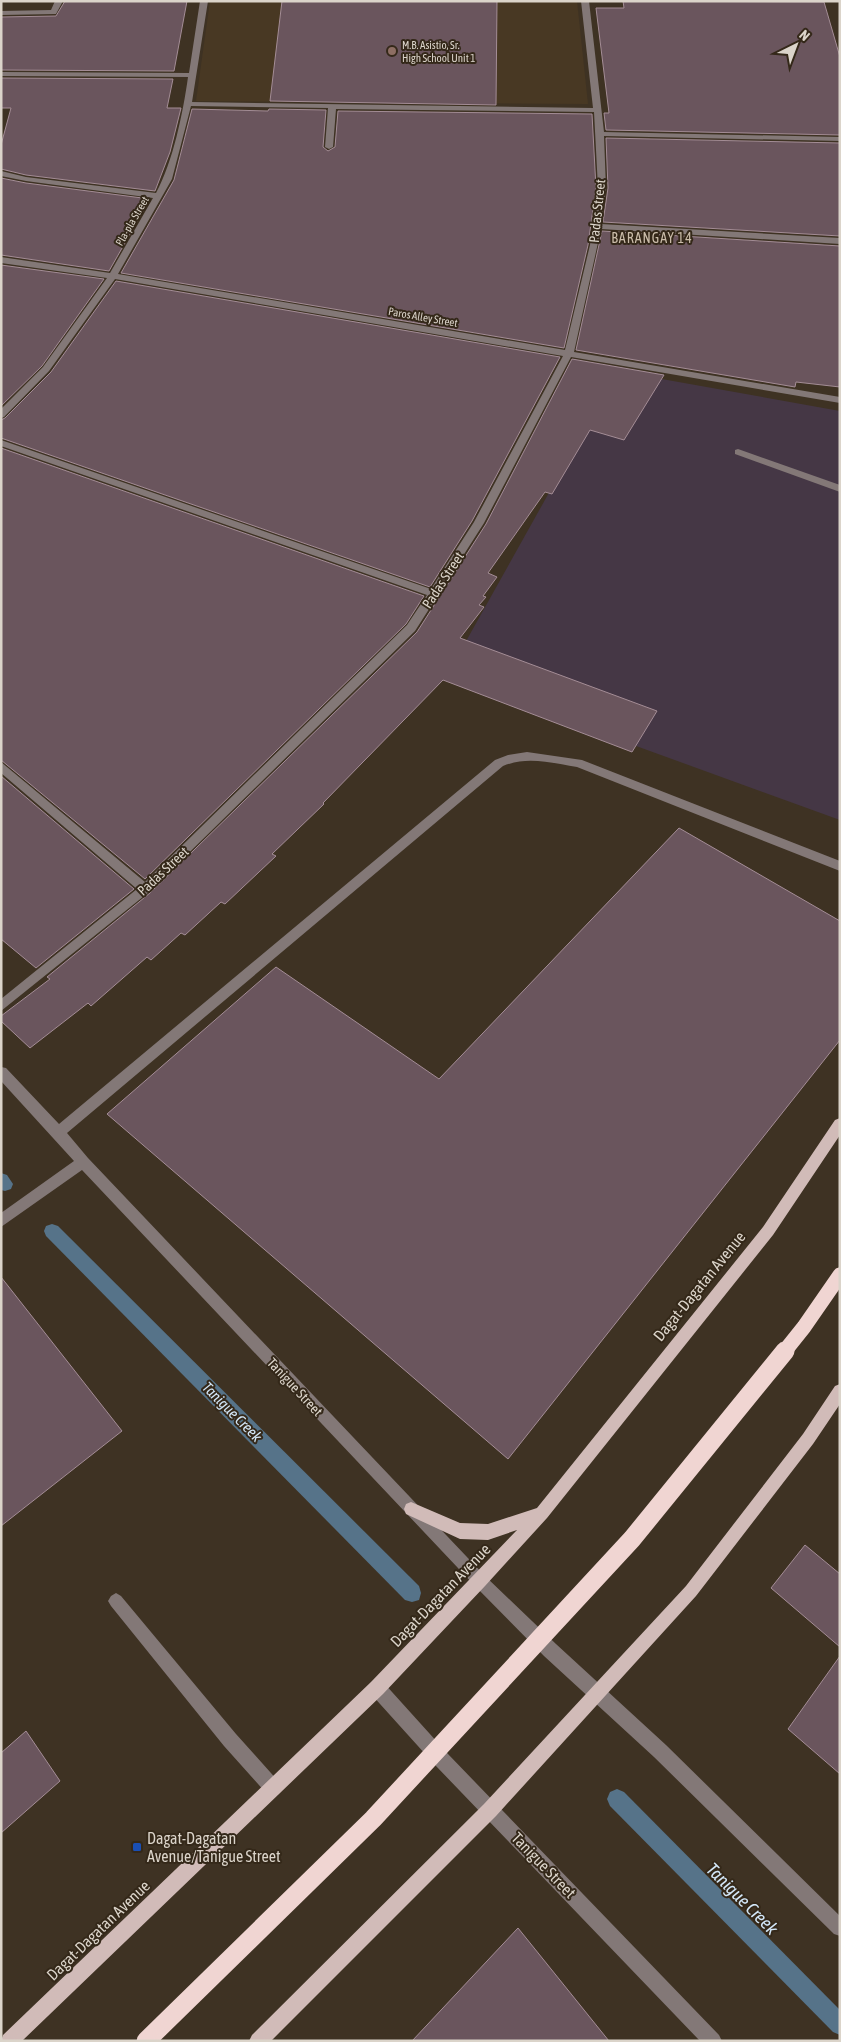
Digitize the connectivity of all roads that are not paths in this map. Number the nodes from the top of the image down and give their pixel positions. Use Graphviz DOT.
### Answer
graph roads {
  1 [pos="59,1"];
  2 [pos="204,1"];
  3 [pos="585,1"];
  4 [pos="1,13"];
  5 [pos="1,74"];
  6 [pos="193,75"];
  7 [pos="188,104"];
  8 [pos="332,108"];
  9 [pos="597,110"];
  10 [pos="600,134"];
  11 [pos="840,139"];
  12 [pos="329,147"];
  13 [pos="1,173"];
  14 [pos="158,196"];
  15 [pos="597,226"];
  16 [pos="840,241"];
  17 [pos="1,260"];
  18 [pos="113,276"];
  19 [pos="570,353"];
  20 [pos="840,400"];
  21 [pos="1,415"];
  22 [pos="1,443"];
  23 [pos="738,452"];
  24 [pos="840,489"];
  25 [pos="433,593"];
  26 [pos="1,766"];
  27 [pos="840,866"];
  28 [pos="145,889"];
  29 [pos="1,1006"];
  30 [pos="1,1072"];
  31 [pos="840,1124"];
  32 [pos="58,1132"];
  33 [pos="83,1162"];
  34 [pos="1,1221"];
  35 [pos="840,1275"];
  36 [pos="840,1390"];
  37 [pos="411,1509"];
  38 [pos="542,1513"];
  39 [pos="480,1581"];
  40 [pos="116,1602"];
  41 [pos="377,1688"];
  42 [pos="597,1693"];
  43 [pos="273,1788"];
  44 [pos="490,1810"];
  45 [pos="840,1928"];
  46 [pos="9,2041"];
  47 [pos="146,2041"];
  48 [pos="258,2041"];
  49 [pos="713,2041"];
  1 -- 4 [label="street"];
  2 -- 6 [label="street, Pla-pla Street"];
  3 -- 9 [label="street, Padas Street"];
  5 -- 6 [label="street"];
  6 -- 7 [label="street, Pla-pla Street"];
  7 -- 8 [label="street"];
  7 -- 14 [label="street, Pla-pla Street"];
  8 -- 9 [label="street"];
  8 -- 12 [label="street"];
  9 -- 10 [label="street, Padas Street"];
  10 -- 11 [label="street"];
  10 -- 15 [label="street, Padas Street"];
  13 -- 14 [label="street"];
  14 -- 18 [label="street, Pla-pla Street"];
  15 -- 16 [label="street"];
  15 -- 19 [label="street, Padas Street"];
  17 -- 18 [label="street, Paros Alley Street"];
  18 -- 19 [label="street, Paros Alley Street"];
  18 -- 21 [label="street, Pla-pla Street"];
  19 -- 20 [label="street, Paros Alley Street"];
  19 -- 25 [label="street, Padas Street"];
  22 -- 25 [label="street"];
  23 -- 24 [label="street"];
  25 -- 28 [label="street, Padas Street"];
  26 -- 28 [label="street"];
  27 -- 32 [label="street"];
  28 -- 29 [label="street, Padas Street"];
  30 -- 32 [label="street, Tanigue Street"];
  31 -- 38 [label="main road, Dagat-Dagatan Avenue"];
  32 -- 33 [label="street, Tanigue Street"];
  33 -- 34 [label="street"];
  33 -- 37 [label="street, Tanigue Street"];
  35 -- 47 [label="highway, bridge"];
  36 -- 42 [label="main road"];
  37 -- 38 [label="main road"];
  37 -- 39 [label="street, Tanigue Street"];
  38 -- 39 [label="main road, Dagat-Dagatan Avenue"];
  39 -- 41 [label="main road, Dagat-Dagatan Avenue"];
  39 -- 42 [label="street, Tanigue Street"];
  40 -- 43 [label="street"];
  41 -- 43 [label="main road, Dagat-Dagatan Avenue"];
  41 -- 44 [label="street, Tanigue Street"];
  42 -- 44 [label="main road"];
  42 -- 45 [label="street, Tanigue Street"];
  43 -- 46 [label="main road, Dagat-Dagatan Avenue"];
  44 -- 48 [label="main road"];
  44 -- 49 [label="street, Tanigue Street"];
}
